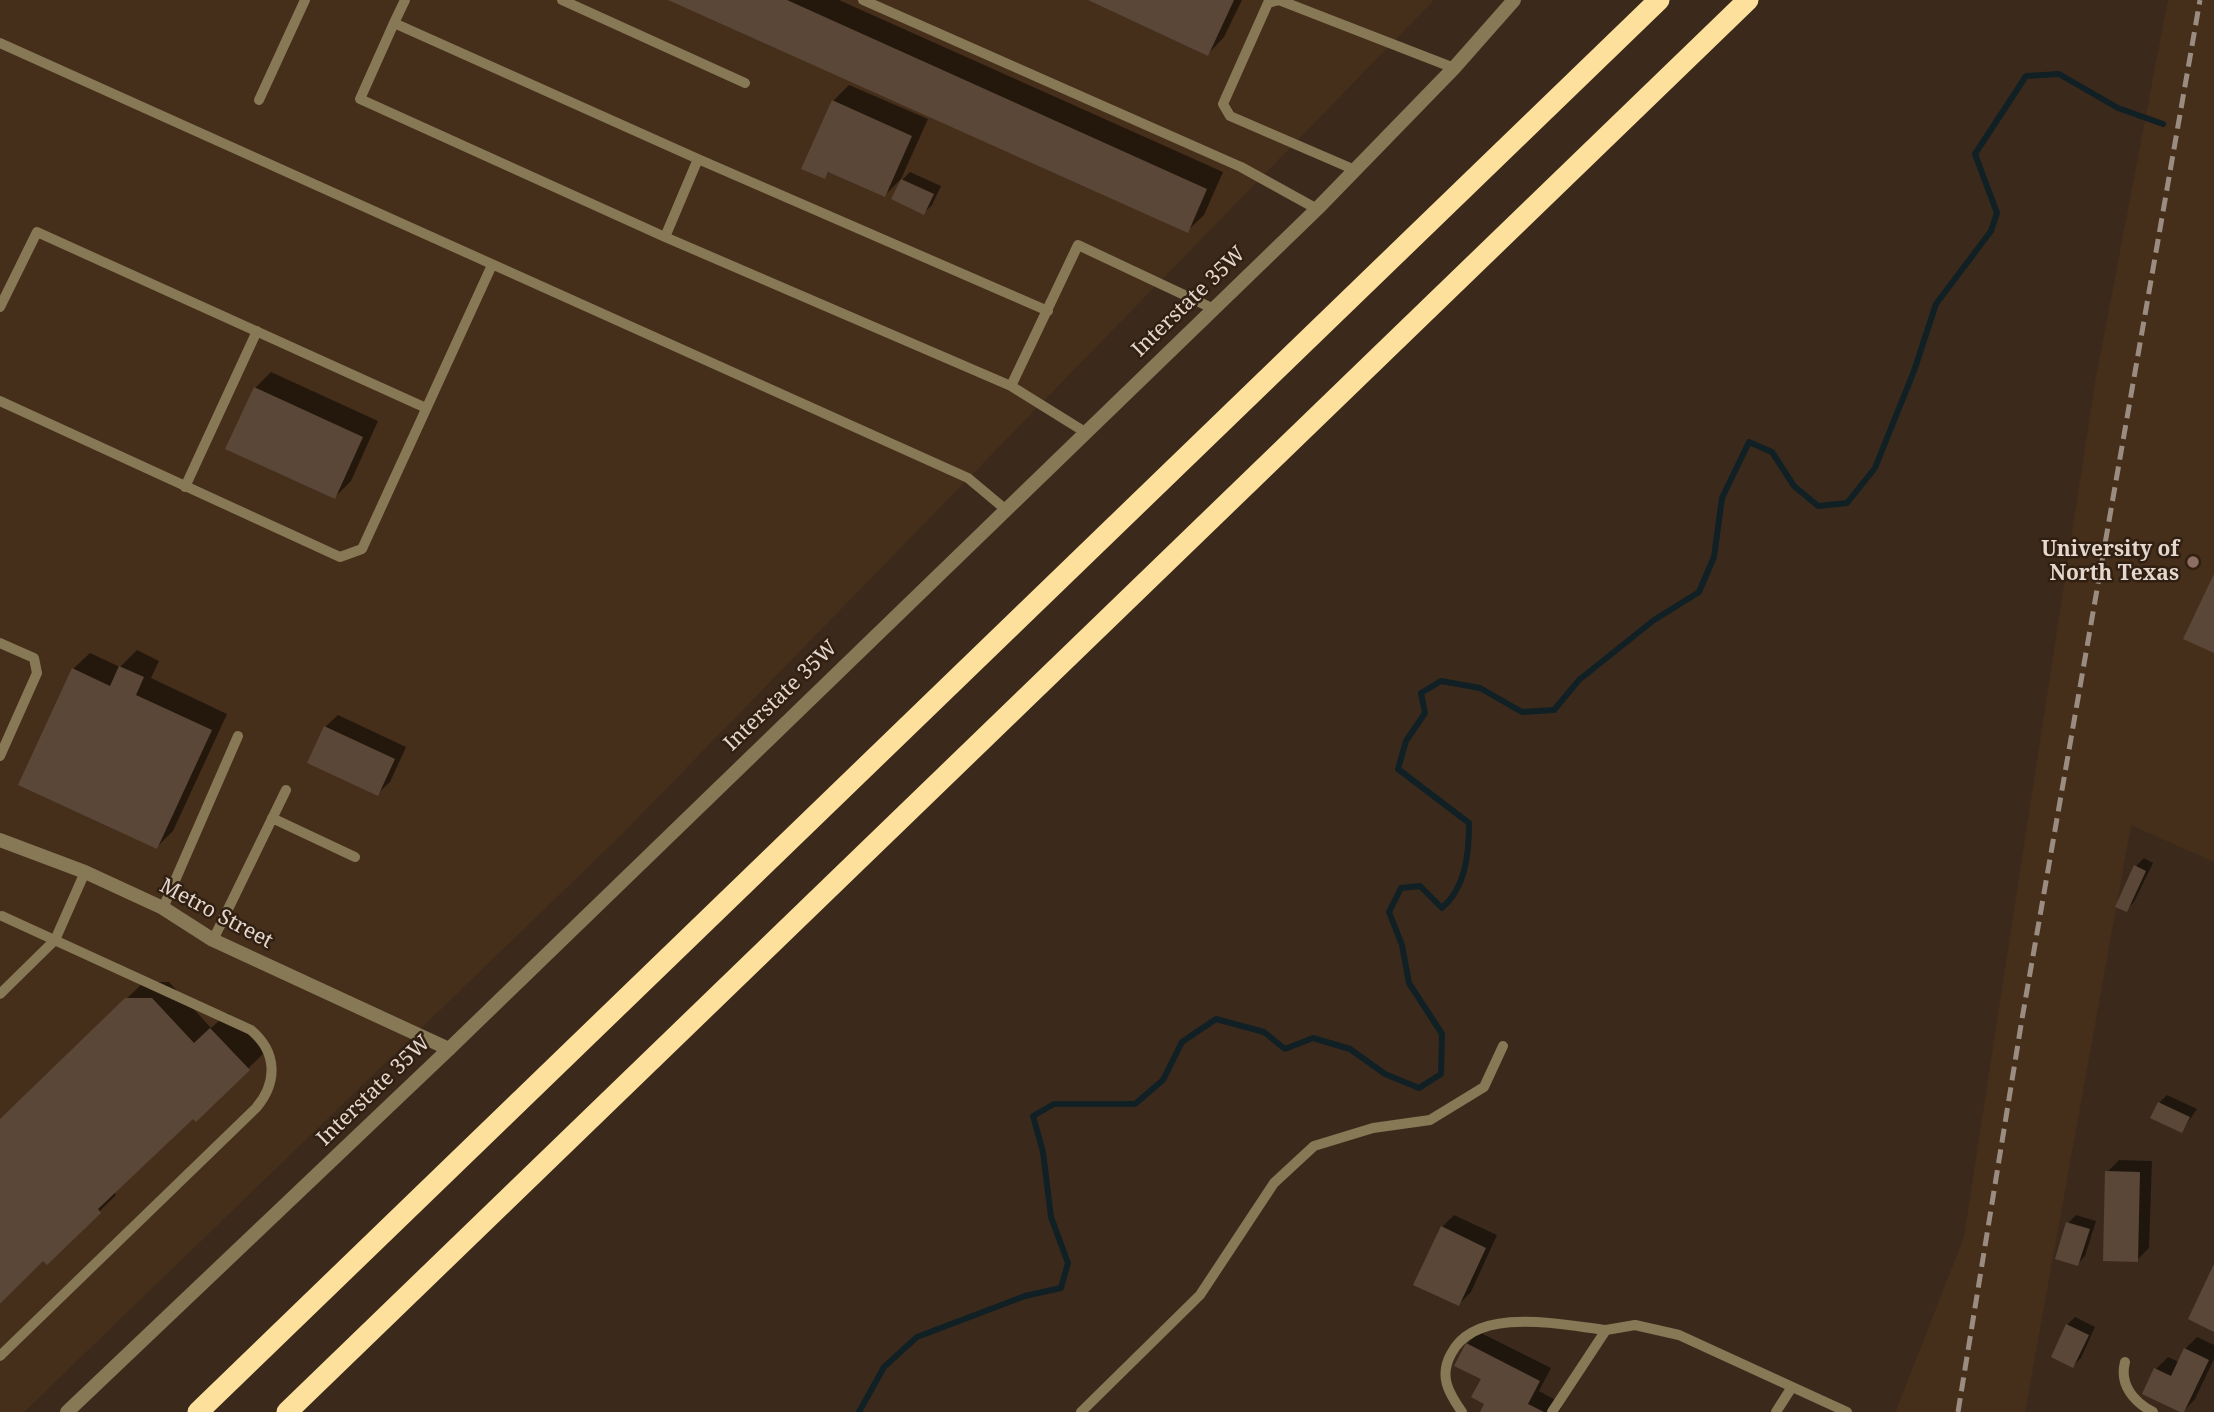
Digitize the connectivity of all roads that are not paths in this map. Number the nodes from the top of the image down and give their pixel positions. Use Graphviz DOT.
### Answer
graph roads {
  1 [pos="305,0"];
  2 [pos="404,0"];
  3 [pos="562,0"];
  4 [pos="863,0"];
  5 [pos="1514,0"];
  6 [pos="1659,0"];
  7 [pos="1748,0"];
  8 [pos="394,23"];
  9 [pos="0,43"];
  10 [pos="1454,68"];
  11 [pos="746,83"];
  12 [pos="259,100"];
  13 [pos="698,159"];
  14 [pos="1355,170"];
  15 [pos="1317,209"];
  16 [pos="665,237"];
  17 [pos="492,265"];
  18 [pos="0,307"];
  19 [pos="1214,309"];
  20 [pos="1048,311"];
  21 [pos="257,331"];
  22 [pos="1011,386"];
  23 [pos="0,401"];
  24 [pos="426,408"];
  25 [pos="1085,432"];
  26 [pos="185,487"];
  27 [pos="1005,509"];
  28 [pos="0,643"];
  29 [pos="238,736"];
  30 [pos="0,757"];
  31 [pos="286,790"];
  32 [pos="272,818"];
  33 [pos="0,840"];
  34 [pos="355,857"];
  35 [pos="85,872"];
  36 [pos="163,908"];
  37 [pos="2,916"];
  38 [pos="55,940"];
  39 [pos="213,940"];
  40 [pos="0,994"];
  41 [pos="1503,1046"];
  42 [pos="449,1049"];
  43 [pos="1606,1330"];
  44 [pos="0,1356"];
  45 [pos="2125,1362"];
  46 [pos="1792,1387"];
  47 [pos="67,1412"];
  48 [pos="198,1412"];
  49 [pos="287,1412"];
  50 [pos="1081,1412"];
  51 [pos="1462,1412"];
  52 [pos="1552,1412"];
  53 [pos="1776,1412"];
  54 [pos="1847,1412"];
  55 [pos="2153,1412"];
  1 -- 12 [label="lane"];
  2 -- 8 [label="lane"];
  3 -- 11 [label="lane"];
  4 -- 15 [label="lane"];
  5 -- 10 [label="street, Interstate 35W"];
  6 -- 48 [label="highway"];
  7 -- 49 [label="highway"];
  8 -- 13 [label="lane"];
  8 -- 16 [label="lane"];
  9 -- 17 [label="lane"];
  10 -- 14 [label="street, Interstate 35W"];
  10 -- 14 [label="lane"];
  13 -- 16 [label="lane"];
  13 -- 20 [label="lane"];
  14 -- 15 [label="street, Interstate 35W"];
  15 -- 19 [label="street, Interstate 35W"];
  16 -- 22 [label="lane"];
  17 -- 24 [label="lane"];
  17 -- 27 [label="lane"];
  18 -- 21 [label="lane"];
  19 -- 20 [label="lane"];
  19 -- 25 [label="street, Interstate 35W"];
  20 -- 22 [label="lane"];
  21 -- 24 [label="lane"];
  21 -- 26 [label="lane"];
  22 -- 25 [label="lane"];
  23 -- 26 [label="lane"];
  24 -- 26 [label="lane"];
  25 -- 27 [label="street, Interstate 35W"];
  27 -- 42 [label="street, Interstate 35W"];
  28 -- 30 [label="lane"];
  29 -- 36 [label="lane"];
  31 -- 32 [label="lane"];
  32 -- 34 [label="lane"];
  32 -- 39 [label="lane"];
  33 -- 35 [label="street, Metro Street"];
  35 -- 36 [label="street, Metro Street"];
  35 -- 38 [label="lane"];
  36 -- 39 [label="street, Metro Street"];
  37 -- 38 [label="lane"];
  38 -- 40 [label="lane"];
  38 -- 44 [label="lane"];
  39 -- 42 [label="street, Metro Street"];
  41 -- 50 [label="lane"];
  42 -- 47 [label="street, Interstate 35W"];
  43 -- 46 [label="lane"];
  43 -- 51 [label="lane"];
  43 -- 52 [label="lane"];
  45 -- 55 [label="lane"];
  46 -- 53 [label="lane"];
  46 -- 54 [label="lane"];
}
